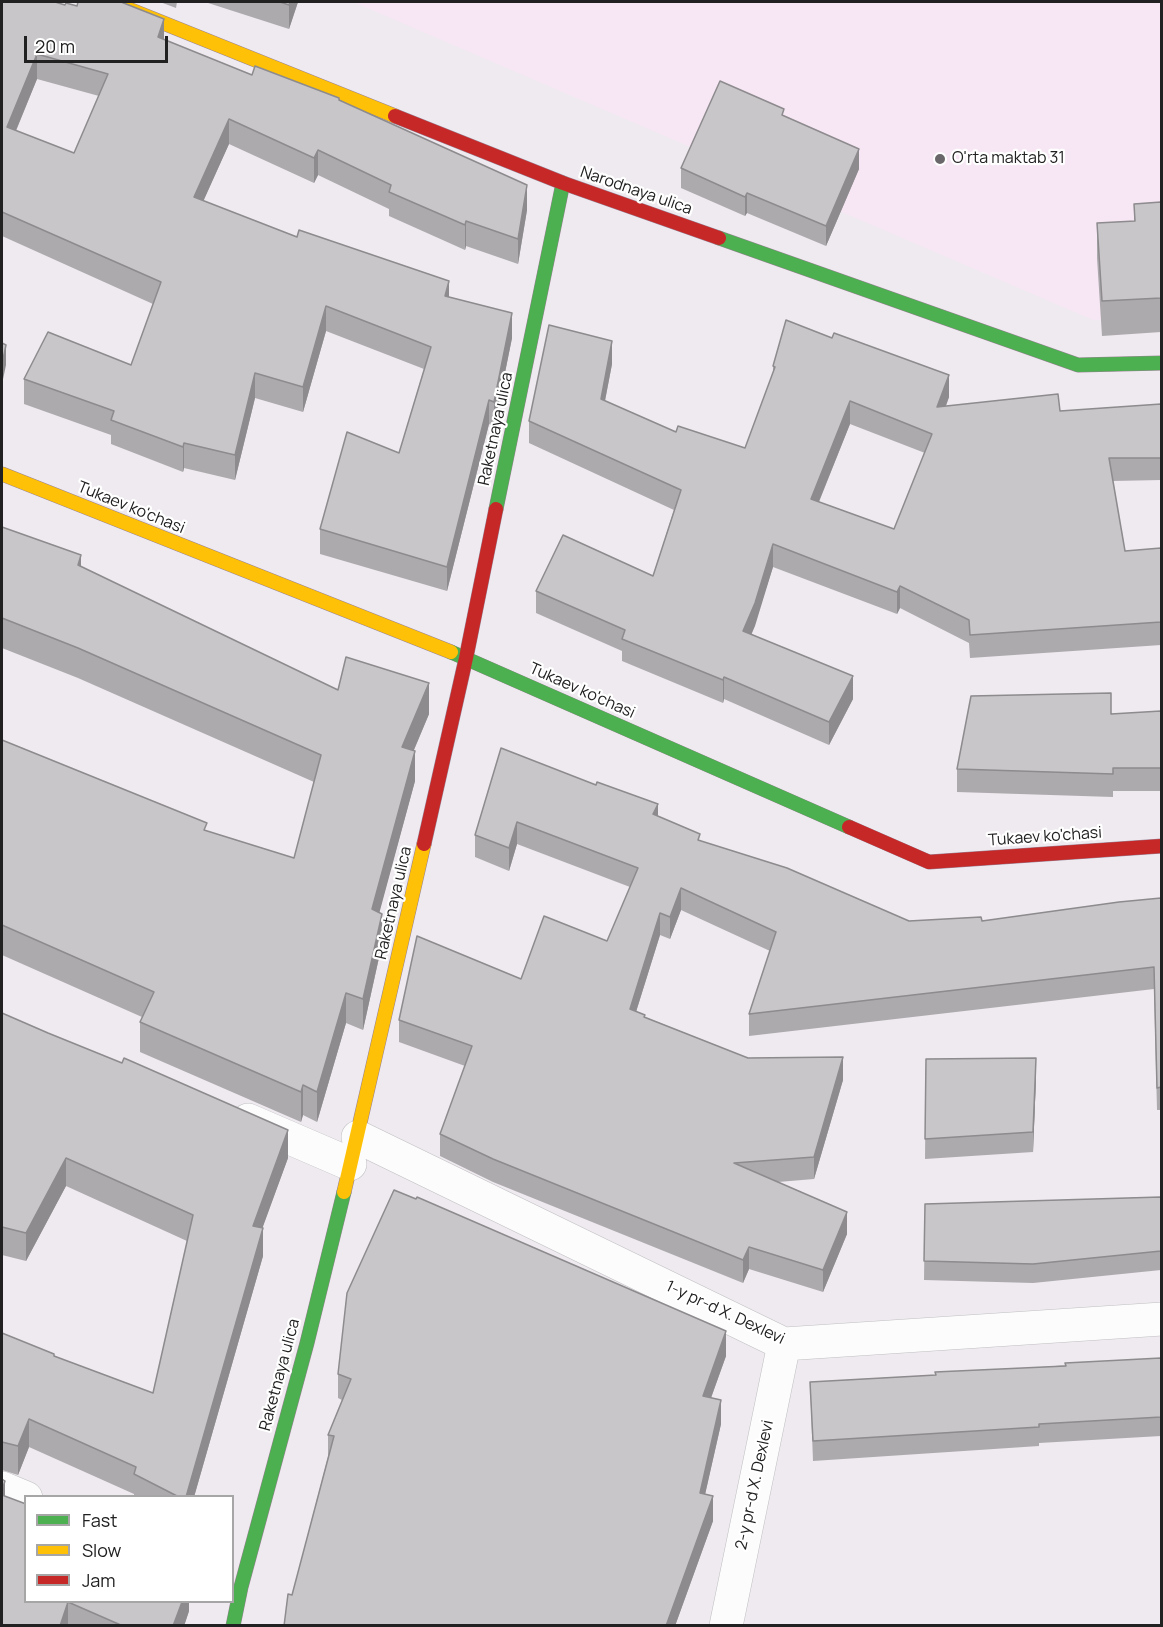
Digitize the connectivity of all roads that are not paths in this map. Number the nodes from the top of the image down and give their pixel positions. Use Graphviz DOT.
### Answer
graph roads {
  1 [pos="111,2"];
  2 [pos="563,183"];
  3 [pos="1161,363"];
  4 [pos="2,474"];
  5 [pos="466,658"];
  6 [pos="1161,846"];
  7 [pos="219,1107"];
  8 [pos="354,1150"];
  9 [pos="1161,1319"];
  10 [pos="784,1344"];
  11 [pos="2,1488"];
  12 [pos="24,1497"];
  13 [pos="237,1585"];
  14 [pos="233,1626"];
  15 [pos="726,1626"];
  1 -- 2 [label="street, Narodnaya ulica"];
  2 -- 3 [label="street, Narodnaya ulica"];
  2 -- 5 [label="street, Raketnaya ulica"];
  4 -- 5 [label="street, Tukaev ko'chasi"];
  5 -- 6 [label="street, Tukaev ko'chasi"];
  5 -- 8 [label="street, Raketnaya ulica"];
  7 -- 8 [label="street, 1-y pr-d X. Dexlevi"];
  8 -- 10 [label="street, 1-y pr-d X. Dexlevi"];
  8 -- 13 [label="street, Raketnaya ulica"];
  9 -- 10 [label="street, 1-y pr-d X. Dexlevi"];
  10 -- 15 [label="street, 2-y pr-d X. Dexlevi"];
  11 -- 12 [label="street"];
  13 -- 14 [label="street, Raketnaya ulica"];
}
